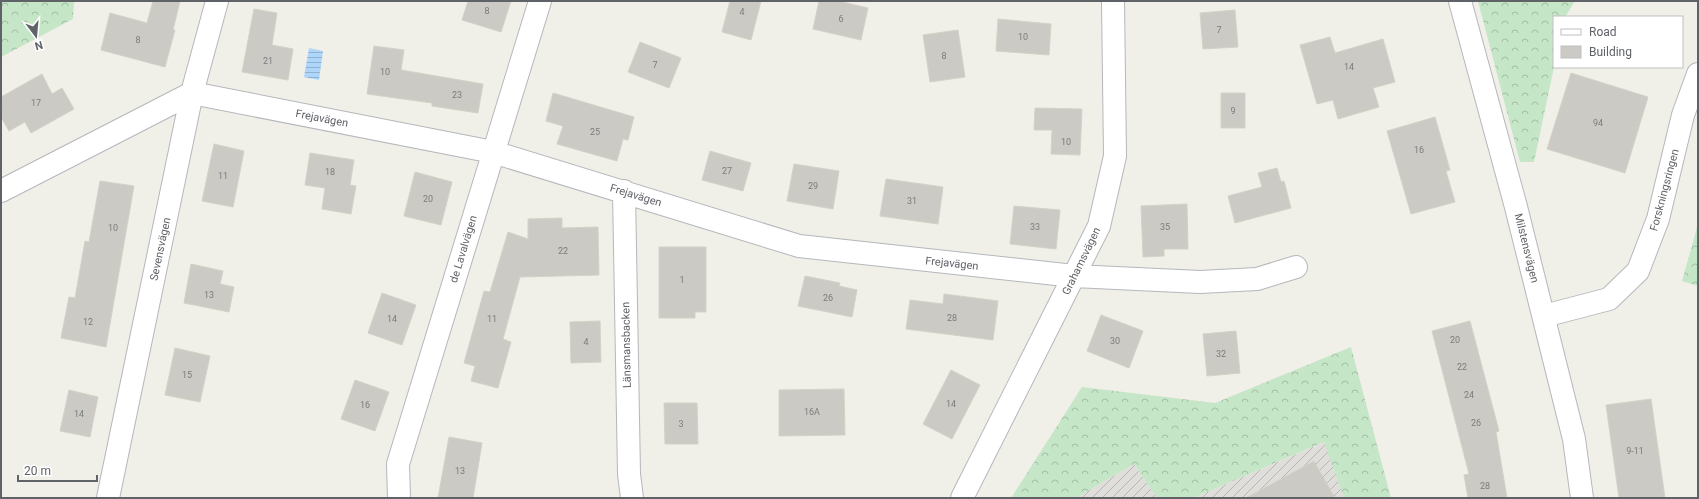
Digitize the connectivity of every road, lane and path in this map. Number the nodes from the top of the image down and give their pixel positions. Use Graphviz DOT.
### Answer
graph roads {
  1 [pos="217,1"];
  2 [pos="540,1"];
  3 [pos="1113,1"];
  4 [pos="1460,1"];
  5 [pos="1698,74"];
  6 [pos="192,93"];
  7 [pos="493,152"];
  8 [pos="1,191"];
  9 [pos="624,191"];
  10 [pos="1296,267"];
  11 [pos="1074,276"];
  12 [pos="1544,316"];
  13 [pos="108,498"];
  14 [pos="399,498"];
  15 [pos="632,498"];
  16 [pos="962,498"];
  17 [pos="1582,498"];
  1 -- 6 [label="street, Sevensvägen"];
  2 -- 7 [label="street, de Lavalvägen"];
  3 -- 11 [label="street, Grahamsvägen"];
  4 -- 12 [label="street, Milstensvägen"];
  5 -- 12 [label="street, Forskningsringen"];
  6 -- 7 [label="street, Frejavägen"];
  6 -- 8 [label="street"];
  6 -- 13 [label="street, Sevensvägen"];
  7 -- 9 [label="street, Frejavägen"];
  7 -- 14 [label="street, de Lavalvägen"];
  9 -- 11 [label="street, Frejavägen"];
  9 -- 15 [label="street, Länsmansbacken"];
  10 -- 11 [label="street, Frejavägen"];
  11 -- 16 [label="street, Grahamsvägen"];
  12 -- 17 [label="street, Milstensvägen"];
}
